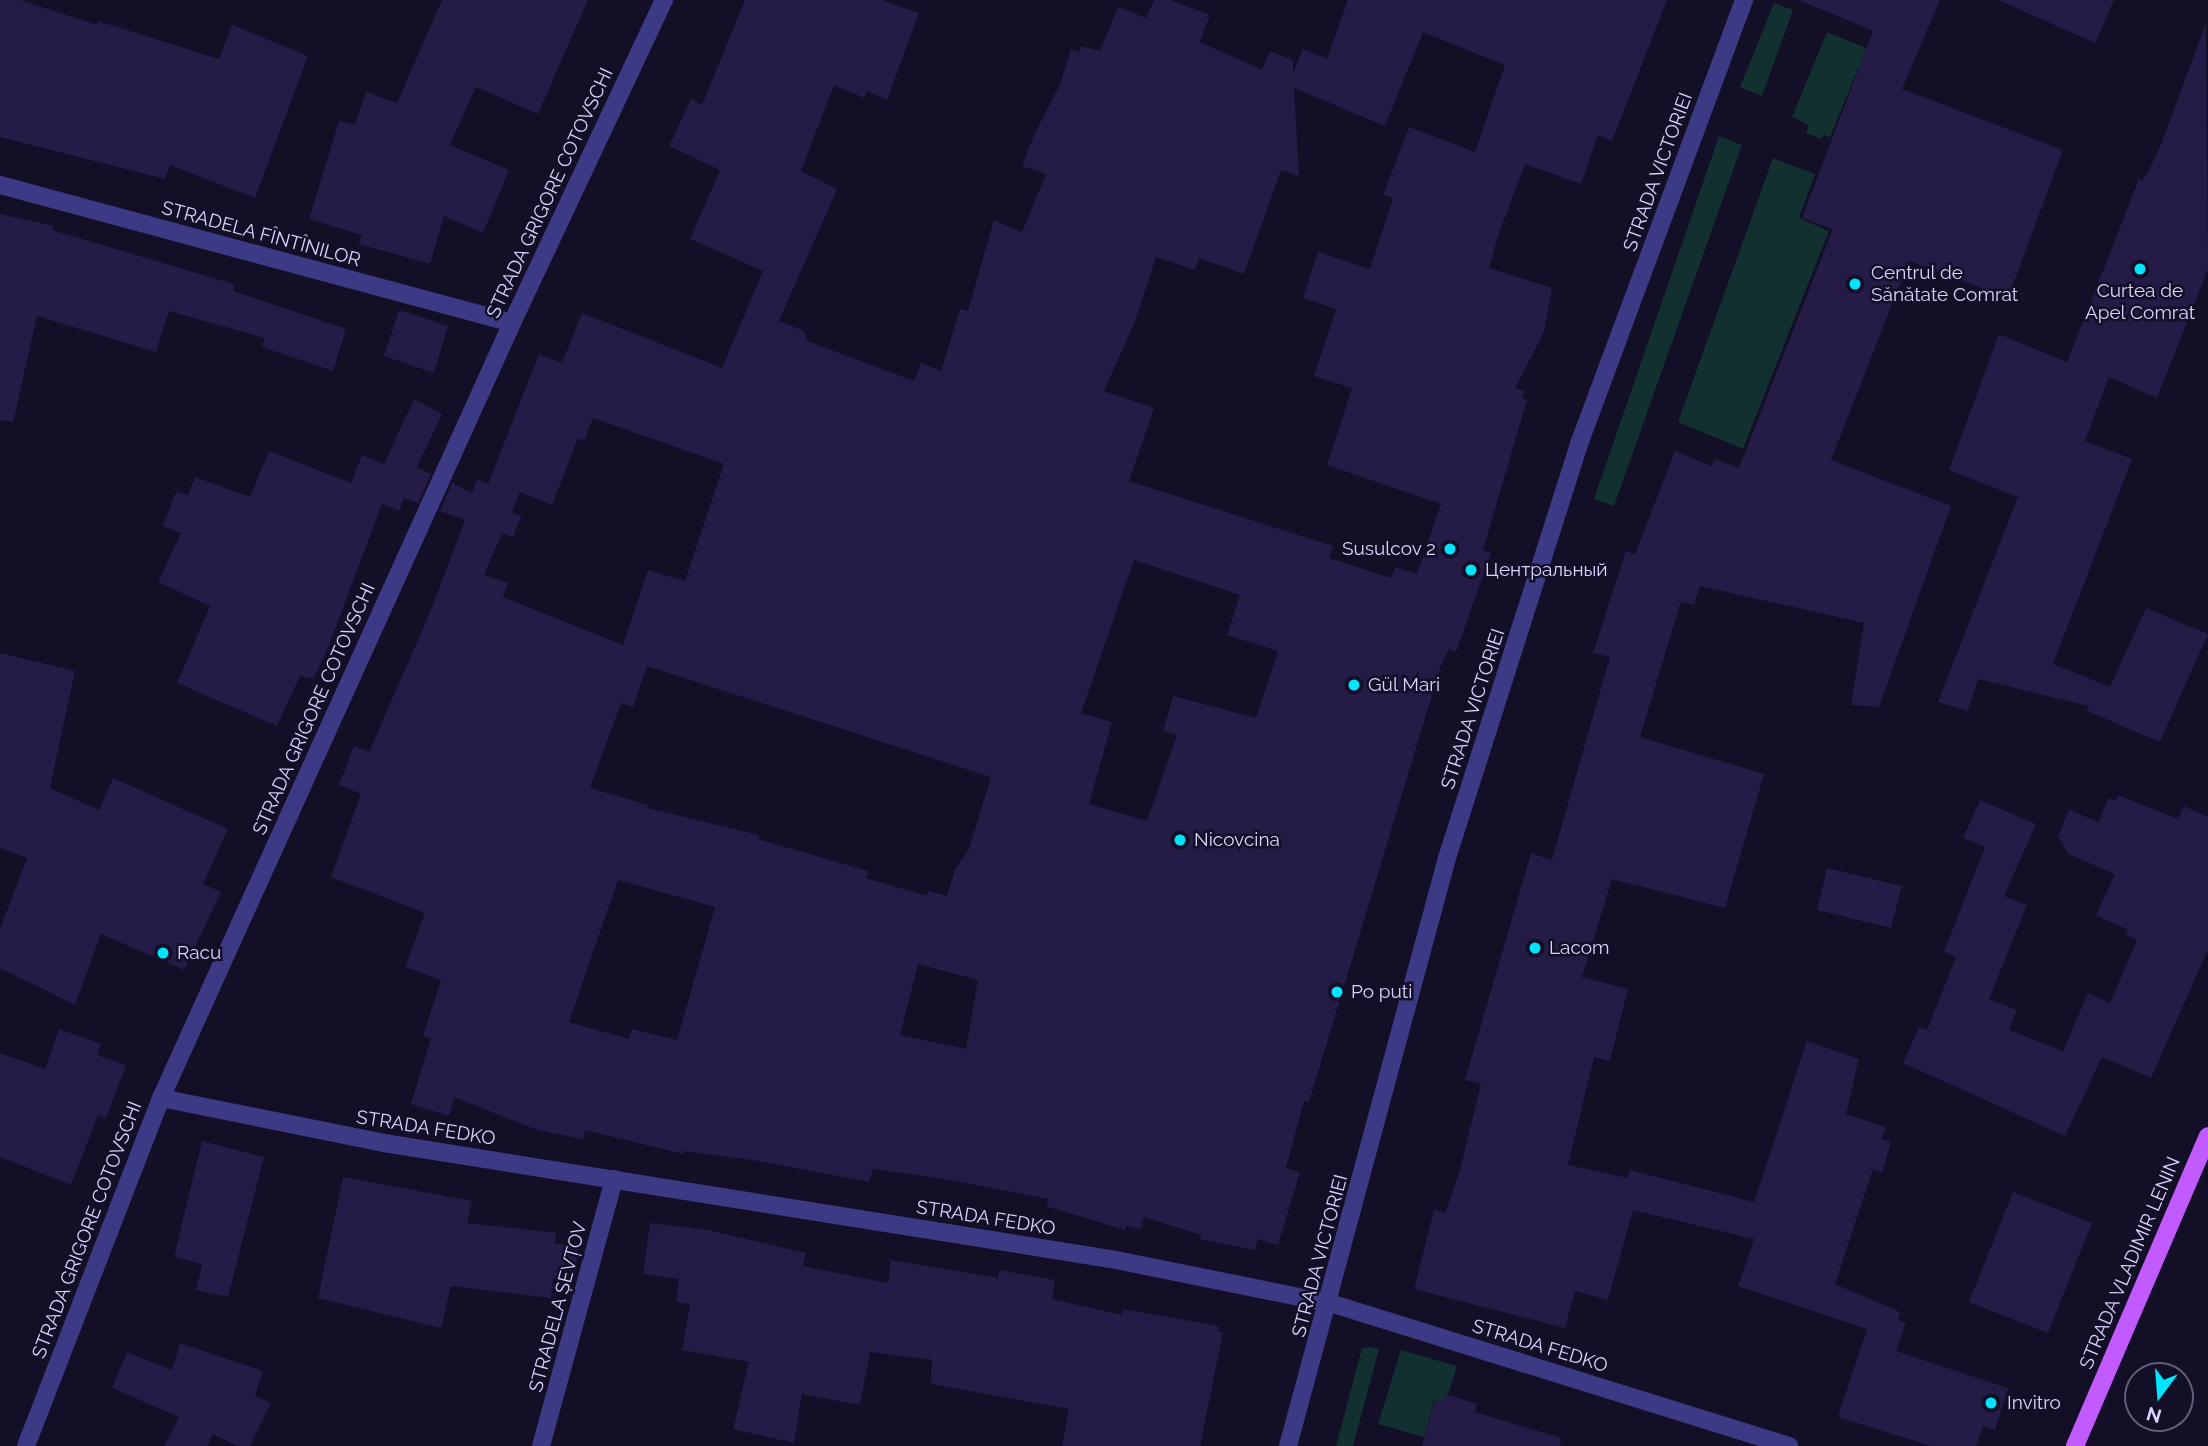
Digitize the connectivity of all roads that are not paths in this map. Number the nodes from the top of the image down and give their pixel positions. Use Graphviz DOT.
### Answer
graph roads {
  1 [pos="664,0"];
  2 [pos="1744,0"];
  3 [pos="0,185"];
  4 [pos="512,323"];
  5 [pos="161,1098"];
  6 [pos="2208,1136"];
  7 [pos="614,1179"];
  8 [pos="1330,1303"];
  9 [pos="26,1446"];
  10 [pos="541,1446"];
  11 [pos="1288,1446"];
  12 [pos="1788,1446"];
  13 [pos="2075,1446"];
  1 -- 4 [label="street, STRADA GRIGORE COTOVSCHI"];
  2 -- 8 [label="street, STRADA VICTORIEI"];
  3 -- 4 [label="street, STRADELA FÎNTÎNILOR"];
  4 -- 5 [label="street, STRADA GRIGORE COTOVSCHI"];
  5 -- 7 [label="street, STRADA FEDKO"];
  5 -- 9 [label="street, STRADA GRIGORE COTOVSCHI"];
  6 -- 13 [label="main road, STRADA VLADIMIR LENIN"];
  7 -- 8 [label="street, STRADA FEDKO"];
  7 -- 10 [label="street, STRADELA ȘEVȚOV"];
  8 -- 11 [label="street, STRADA VICTORIEI"];
  8 -- 12 [label="street, STRADA FEDKO"];
}
